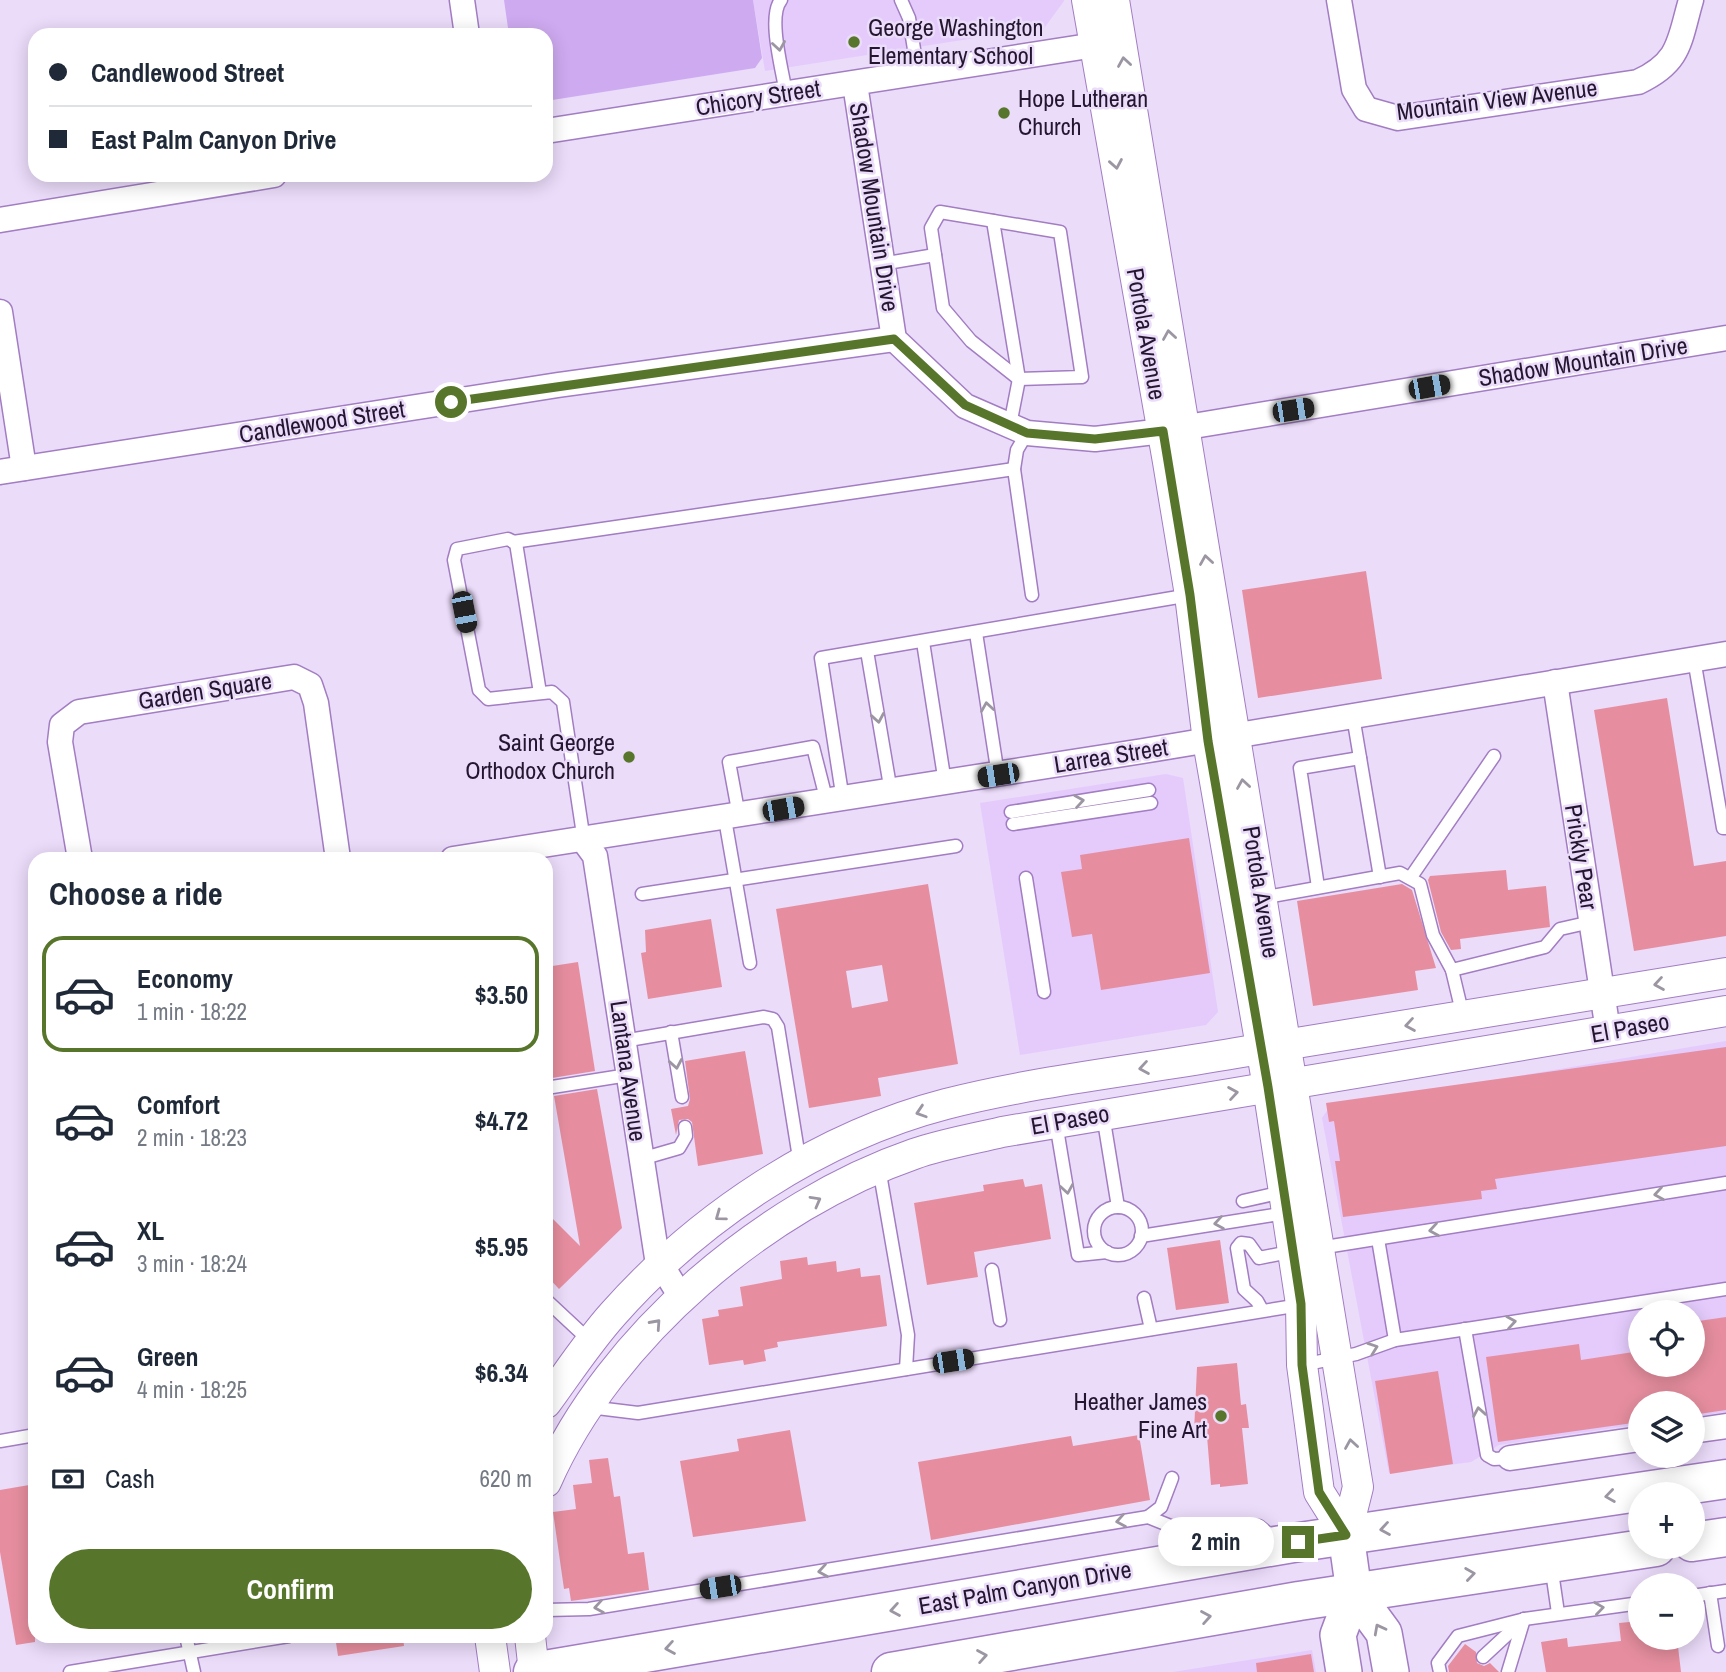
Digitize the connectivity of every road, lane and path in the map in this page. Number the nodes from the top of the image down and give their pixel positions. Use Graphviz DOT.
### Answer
graph roads {
  1 [pos="462,0"];
  2 [pos="781,0"];
  3 [pos="901,0"];
  4 [pos="1087,0"];
  5 [pos="1114,0"];
  6 [pos="1339,0"];
  7 [pos="1691,0"];
  8 [pos="466,28"];
  9 [pos="1095,45"];
  10 [pos="918,74"];
  11 [pos="855,84"];
  12 [pos="786,94"];
  13 [pos="553,130"];
  14 [pos="231,182"];
  15 [pos="0,220"];
  16 [pos="993,221"];
  17 [pos="935,255"];
  18 [pos="881,264"];
  19 [pos="0,312"];
  20 [pos="1726,338"];
  21 [pos="894,339"];
  22 [pos="1019,379"];
  23 [pos="1018,429"];
  24 [pos="1174,430"];
  25 [pos="1014,469"];
  26 [pos="12,470"];
  27 [pos="513,542"];
  28 [pos="1032,595"];
  29 [pos="1190,595"];
  30 [pos="976,633"];
  31 [pos="923,642"];
  32 [pos="867,650"];
  33 [pos="1726,654"];
  34 [pos="1694,659"];
  35 [pos="1555,682"];
  36 [pos="540,693"];
  37 [pos="1353,716"];
  38 [pos="1221,738"];
  39 [pos="1494,756"];
  40 [pos="1360,758"];
  41 [pos="998,775"];
  42 [pos="945,783"];
  43 [pos="891,792"];
  44 [pos="1150,796"];
  45 [pos="835,801"];
  46 [pos="732,817"];
  47 [pos="1012,818"];
  48 [pos="1726,828"];
  49 [pos="584,841"];
  50 [pos="956,846"];
  51 [pos="79,852"];
  52 [pos="337,852"];
  53 [pos="504,852"];
  54 [pos="1380,877"];
  55 [pos="1411,877"];
  56 [pos="1026,878"];
  57 [pos="735,879"];
  58 [pos="1318,887"];
  59 [pos="642,894"];
  60 [pos="1244,905"];
  61 [pos="1580,923"];
  62 [pos="750,963"];
  63 [pos="1452,970"];
  64 [pos="1726,973"];
  65 [pos="1044,992"];
  66 [pos="1602,993"];
  67 [pos="1726,1012"];
  68 [pos="1463,1016"];
  69 [pos="1608,1031"];
  70 [pos="671,1032"];
  71 [pos="623,1041"];
  72 [pos="1277,1066"];
  73 [pos="628,1075"];
  74 [pos="553,1087"];
  75 [pos="996,1093"];
  76 [pos="682,1097"];
  77 [pos="1103,1115"];
  78 [pos="1056,1123"];
  79 [pos="685,1127"];
  80 [pos="915,1154"];
  81 [pos="641,1158"];
  82 [pos="800,1164"];
  83 [pos="879,1168"];
  84 [pos="1726,1183"];
  85 [pos="1243,1201"];
  86 [pos="1118,1207"];
  87 [pos="1302,1226"];
  88 [pos="1141,1236"];
  89 [pos="1378,1239"];
  90 [pos="1107,1252"];
  91 [pos="660,1266"];
  92 [pos="992,1270"];
  93 [pos="1726,1289"];
  94 [pos="681,1297"];
  95 [pos="1144,1298"];
  96 [pos="1301,1304"];
  97 [pos="553,1307"];
  98 [pos="1262,1310"];
  99 [pos="1000,1320"];
  100 [pos="1151,1329"];
  101 [pos="1465,1329"];
  102 [pos="1395,1340"];
  103 [pos="590,1341"];
  104 [pos="1337,1358"];
  105 [pos="1302,1365"];
  106 [pos="906,1369"];
  107 [pos="553,1393"];
  108 [pos="589,1407"];
  109 [pos="1726,1426"];
  110 [pos="1705,1429"];
  111 [pos="28,1437"];
  112 [pos="0,1441"];
  113 [pos="1628,1441"];
  114 [pos="1510,1458"];
  115 [pos="553,1470"];
  116 [pos="1172,1478"];
  117 [pos="1726,1479"];
  118 [pos="1148,1517"];
  119 [pos="1270,1535"];
  120 [pos="1346,1535"];
  121 [pos="1726,1537"];
  122 [pos="1705,1540"];
  123 [pos="1628,1551"];
  124 [pos="1551,1562"];
  125 [pos="1726,1591"];
  126 [pos="1354,1592"];
  127 [pos="1710,1593"];
  128 [pos="1705,1594"];
  129 [pos="1628,1605"];
  130 [pos="553,1609"];
  131 [pos="1558,1614"];
  132 [pos="1524,1619"];
  133 [pos="188,1643"];
  134 [pos="248,1643"];
  135 [pos="491,1643"];
  136 [pos="531,1643"];
  137 [pos="1718,1646"];
  138 [pos="190,1653"];
  139 [pos="1483,1657"];
  140 [pos="70,1672"];
  141 [pos="194,1672"];
  142 [pos="495,1672"];
  143 [pos="534,1672"];
  144 [pos="891,1672"];
  145 [pos="1344,1672"];
  146 [pos="1391,1672"];
  147 [pos="1440,1672"];
  148 [pos="1508,1672"];
  1 -- 8 [label="street"];
  2 -- 12 [label="lane, one-way"];
  3 -- 10 [label="lane"];
  4 -- 9 [label="street, Portola Avenue"];
  24 -- 5 [label="street, Portola Avenue, one-way"];
  6 -- 7 [label="street, Mountain View Avenue"];
  9 -- 10 [label="street, Chicory Street"];
  9 -- 24 [label="street, Portola Avenue, one-way"];
  10 -- 11 [label="street, Chicory Street"];
  11 -- 12 [label="street, Chicory Street"];
  11 -- 18 [label="street, Shadow Mountain Drive"];
  12 -- 13 [label="street, Chicory Street"];
  14 -- 15 [label="street"];
  16 -- 17 [label="lane"];
  16 -- 22 [label="lane"];
  16 -- 22 [label="lane"];
  17 -- 18 [label="lane"];
  17 -- 22 [label="lane"];
  18 -- 21 [label="street, Shadow Mountain Drive"];
  19 -- 26 [label="street"];
  20 -- 24 [label="street, Shadow Mountain Drive"];
  21 -- 23 [label="street, Shadow Mountain Drive"];
  21 -- 26 [label="street, Candlewood Street"];
  22 -- 23 [label="lane"];
  23 -- 24 [label="street, Shadow Mountain Drive"];
  23 -- 25 [label="lane"];
  24 -- 29 [label="street, Portola Avenue"];
  38 -- 24 [label="street, Portola Avenue, one-way"];
  25 -- 27 [label="lane"];
  25 -- 28 [label="lane"];
  27 -- 36 [label="lane"];
  27 -- 36 [label="lane"];
  29 -- 30 [label="lane"];
  29 -- 38 [label="street, Portola Avenue"];
  30 -- 31 [label="lane"];
  41 -- 30 [label="lane, one-way"];
  31 -- 32 [label="lane"];
  31 -- 42 [label="lane"];
  32 -- 43 [label="lane, one-way"];
  32 -- 45 [label="lane"];
  33 -- 34 [label="street, Larrea Street"];
  34 -- 35 [label="street, Larrea Street"];
  34 -- 48 [label="lane"];
  35 -- 37 [label="street, Larrea Street"];
  35 -- 61 [label="street, Prickly Pear"];
  36 -- 49 [label="lane"];
  37 -- 38 [label="street, Larrea Street"];
  37 -- 40 [label="lane"];
  38 -- 41 [label="street, Larrea Street"];
  38 -- 60 [label="street, Portola Avenue"];
  39 -- 55 [label="lane"];
  40 -- 54 [label="lane"];
  40 -- 58 [label="lane"];
  41 -- 42 [label="street, Larrea Street"];
  42 -- 43 [label="street, Larrea Street"];
  43 -- 45 [label="street, Larrea Street"];
  47 -- 44 [label="lane, one-way"];
  45 -- 46 [label="street, Larrea Street"];
  45 -- 46 [label="lane"];
  46 -- 49 [label="street, Larrea Street"];
  46 -- 57 [label="lane"];
  49 -- 53 [label="street, Larrea Street"];
  49 -- 71 [label="street, Lantana Avenue"];
  50 -- 57 [label="lane"];
  51 -- 52 [label="street, Garden Square"];
  54 -- 55 [label="lane"];
  54 -- 58 [label="lane"];
  55 -- 63 [label="lane"];
  56 -- 65 [label="lane"];
  57 -- 59 [label="lane"];
  57 -- 62 [label="lane"];
  58 -- 60 [label="lane"];
  60 -- 72 [label="street, Portola Avenue"];
  61 -- 63 [label="lane"];
  61 -- 66 [label="street, Prickly Pear"];
  63 -- 68 [label="lane"];
  64 -- 66 [label="street, El Paseo, one-way"];
  66 -- 68 [label="street, El Paseo"];
  66 -- 69 [label="street, Prickly Pear"];
  67 -- 69 [label="street, El Paseo"];
  68 -- 72 [label="street, El Paseo, one-way"];
  69 -- 72 [label="street, El Paseo"];
  70 -- 71 [label="lane"];
  70 -- 76 [label="lane, one-way"];
  70 -- 82 [label="lane"];
  71 -- 73 [label="street, Lantana Avenue"];
  72 -- 75 [label="street, El Paseo, one-way"];
  77 -- 72 [label="street, El Paseo, one-way"];
  72 -- 87 [label="street, Portola Avenue"];
  73 -- 74 [label="lane"];
  73 -- 81 [label="street, Lantana Avenue"];
  75 -- 80 [label="street"];
  75 -- 82 [label="street, El Paseo, one-way"];
  77 -- 78 [label="street, El Paseo"];
  77 -- 86 [label="lane"];
  78 -- 80 [label="street, El Paseo"];
  78 -- 90 [label="lane, one-way"];
  79 -- 81 [label="lane"];
  80 -- 83 [label="street, El Paseo"];
  81 -- 91 [label="street, Lantana Avenue"];
  82 -- 91 [label="street, El Paseo, one-way"];
  94 -- 83 [label="street, El Paseo, one-way"];
  83 -- 106 [label="lane"];
  84 -- 89 [label="lane, one-way"];
  85 -- 87 [label="lane"];
  86 -- 88 [label="lane"];
  86 -- 90 [label="lane"];
  87 -- 88 [label="lane, one-way"];
  87 -- 89 [label="lane"];
  87 -- 96 [label="street, Portola Avenue"];
  87 -- 98 [label="lane"];
  87 -- 104 [label="street, Portola Avenue"];
  88 -- 90 [label="lane"];
  89 -- 102 [label="lane"];
  91 -- 94 [label="street, Lantana Avenue"];
  91 -- 103 [label="street, El Paseo"];
  92 -- 99 [label="lane"];
  101 -- 93 [label="lane, one-way"];
  108 -- 94 [label="street, El Paseo, one-way"];
  95 -- 100 [label="lane"];
  96 -- 98 [label="lane"];
  96 -- 105 [label="street, Portola Avenue"];
  97 -- 103 [label="lane"];
  98 -- 100 [label="lane"];
  100 -- 106 [label="lane"];
  101 -- 102 [label="lane"];
  114 -- 101 [label="lane, one-way"];
  104 -- 102 [label="lane, one-way"];
  103 -- 107 [label="street, El Paseo"];
  104 -- 105 [label="lane"];
  120 -- 104 [label="street, Portola Avenue, one-way"];
  105 -- 120 [label="street, Portola Avenue"];
  106 -- 108 [label="lane"];
  108 -- 115 [label="street, El Paseo"];
  109 -- 110 [label="street"];
  111 -- 112 [label="lane"];
  113 -- 114 [label="street"];
  116 -- 118 [label="lane"];
  117 -- 120 [label="main road, East Palm Canyon Drive, one-way"];
  118 -- 119 [label="lane"];
  118 -- 130 [label="lane, one-way"];
  119 -- 120 [label="main road, East Palm Canyon Drive"];
  119 -- 143 [label="main road, East Palm Canyon Drive, one-way"];
  120 -- 126 [label="main road, Portola Avenue"];
  121 -- 122 [label="main road"];
  123 -- 124 [label="main road"];
  126 -- 124 [label="main road, one-way"];
  124 -- 131 [label="lane"];
  125 -- 127 [label="lane"];
  144 -- 126 [label="main road, one-way"];
  126 -- 145 [label="main road, Portola Avenue"];
  146 -- 126 [label="main road, Portola Avenue, one-way"];
  127 -- 128 [label="lane"];
  127 -- 137 [label="lane"];
  131 -- 129 [label="lane, one-way"];
  131 -- 132 [label="lane"];
  132 -- 139 [label="lane"];
  132 -- 147 [label="lane"];
  132 -- 148 [label="lane"];
  133 -- 138 [label="lane"];
  134 -- 138 [label="lane"];
  135 -- 142 [label="street"];
  136 -- 143 [label="street"];
  138 -- 140 [label="lane"];
  138 -- 141 [label="lane"];
}
